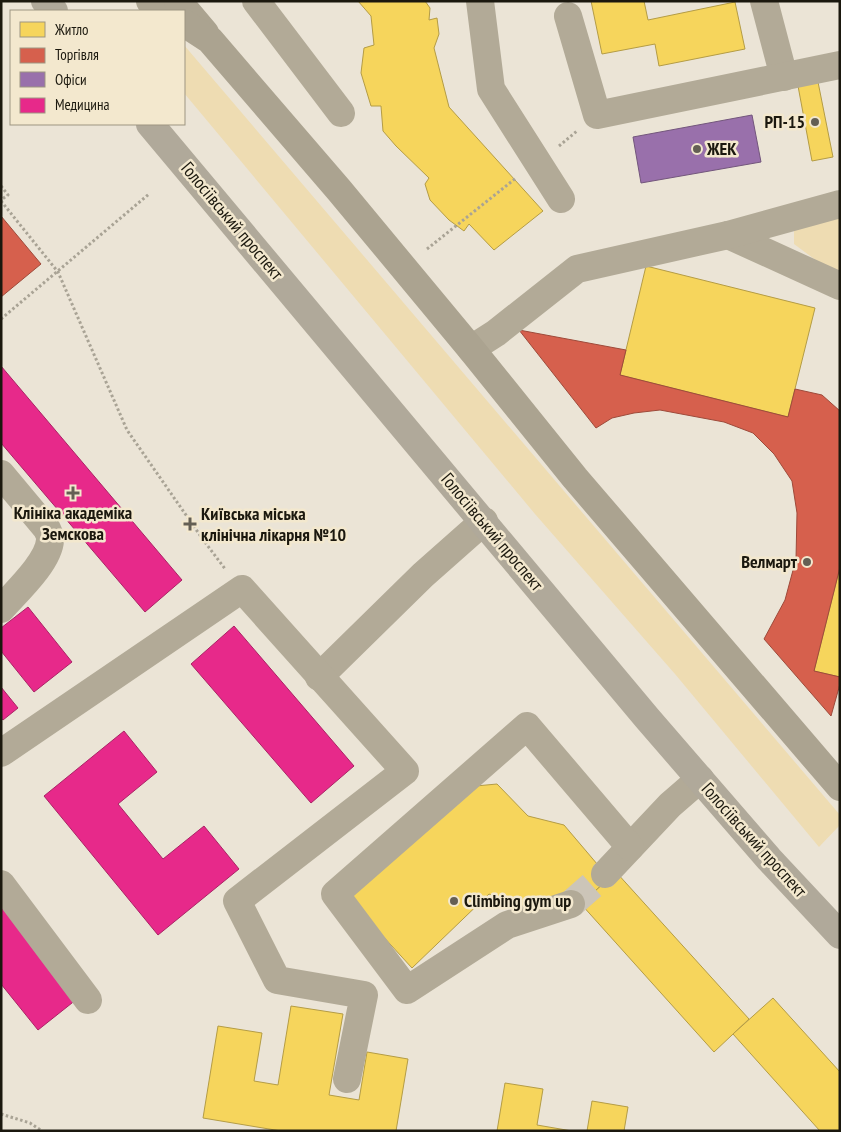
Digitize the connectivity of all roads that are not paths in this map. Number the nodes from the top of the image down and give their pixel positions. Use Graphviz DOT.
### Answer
graph roads {
  1 [pos="150,1"];
  2 [pos="178,1"];
  3 [pos="256,1"];
  4 [pos="480,1"];
  5 [pos="764,1"];
  6 [pos="164,10"];
  7 [pos="568,16"];
  8 [pos="185,24"];
  9 [pos="210,40"];
  10 [pos="840,65"];
  11 [pos="784,77"];
  12 [pos="341,113"];
  13 [pos="151,125"];
  14 [pos="561,198"];
  15 [pos="840,204"];
  16 [pos="728,235"];
  17 [pos="840,286"];
  18 [pos="471,349"];
  19 [pos="1,474"];
  20 [pos="484,521"];
  21 [pos="1,610"];
  22 [pos="319,677"];
  23 [pos="1,753"];
  24 [pos="700,779"];
  25 [pos="840,787"];
  26 [pos="630,847"];
  27 [pos="605,874"];
  28 [pos="1,884"];
  29 [pos="571,904"];
  30 [pos="840,935"];
  31 [pos="88,1000"];
  32 [pos="347,1079"];
  1 -- 6 [label="main road"];
  2 -- 9 [label="main road"];
  3 -- 12 [label="lane"];
  4 -- 14 [label="lane"];
  5 -- 11 [label="lane"];
  7 -- 11 [label="lane"];
  8 -- 9 [label="main road"];
  9 -- 18 [label="main road"];
  10 -- 11 [label="lane"];
  13 -- 20 [label="highway, Голосіївський проспект"];
  15 -- 16 [label="lane"];
  16 -- 17 [label="lane"];
  16 -- 18 [label="lane"];
  18 -- 25 [label="main road"];
  19 -- 21 [label="lane"];
  20 -- 22 [label="lane"];
  20 -- 24 [label="highway, Голосіївський проспект"];
  22 -- 23 [label="lane"];
  22 -- 32 [label="lane"];
  24 -- 26 [label="lane"];
  24 -- 30 [label="highway, Голосіївський проспект"];
  26 -- 27 [label="lane"];
  26 -- 29 [label="lane"];
  28 -- 31 [label="lane"];
}
